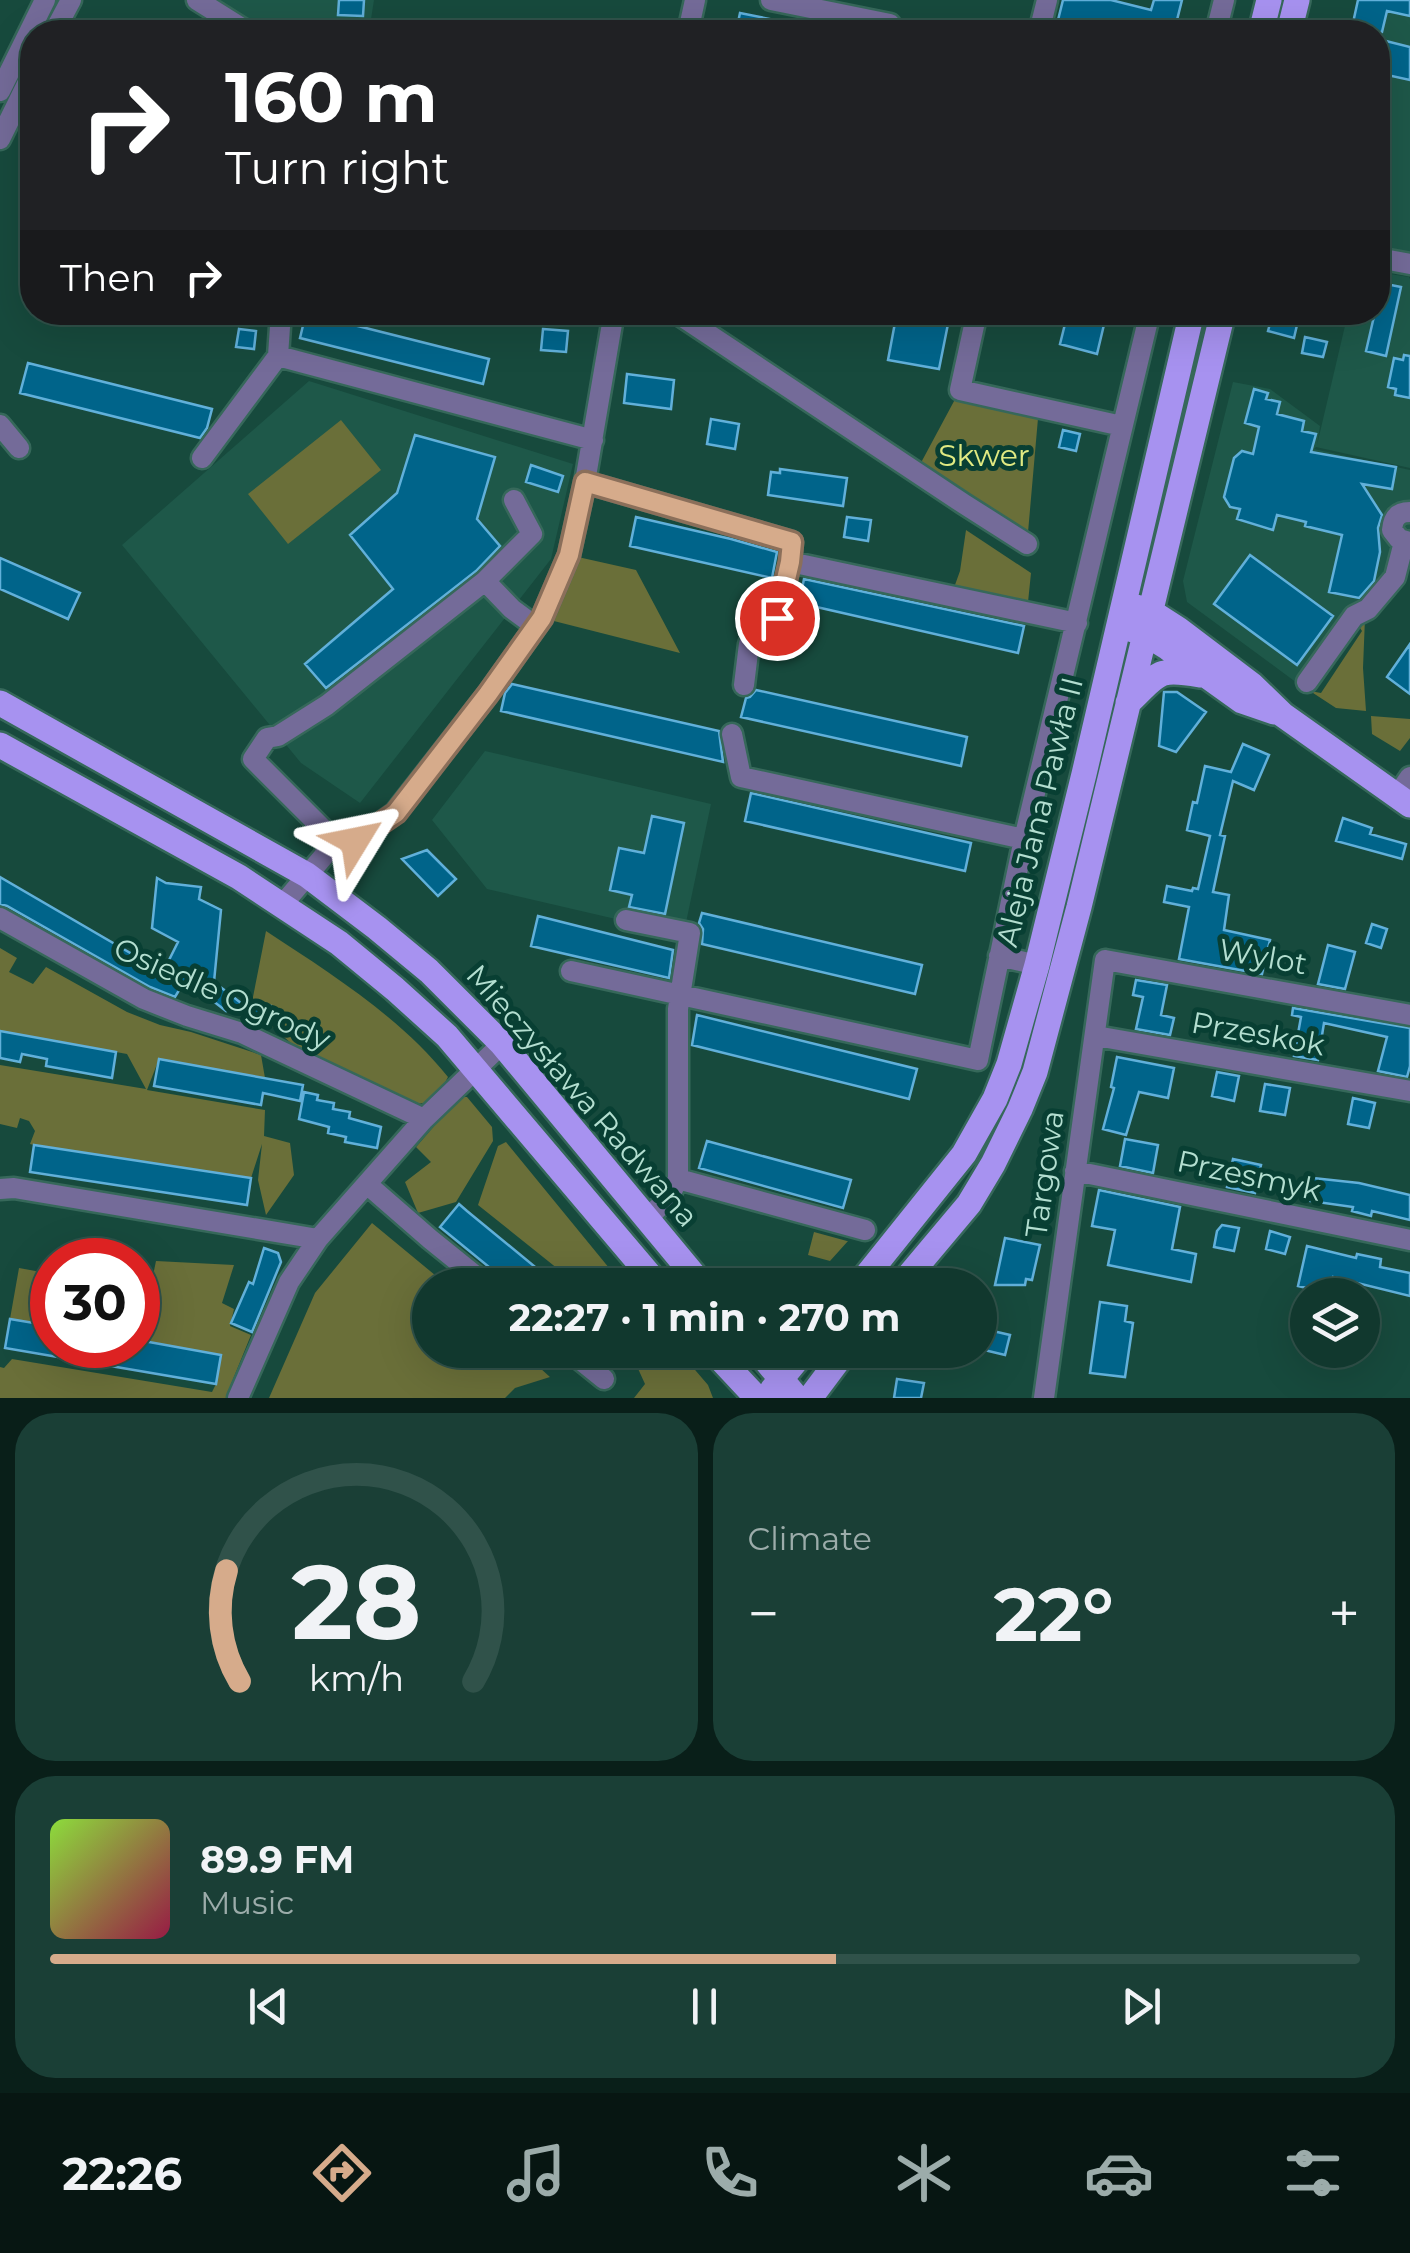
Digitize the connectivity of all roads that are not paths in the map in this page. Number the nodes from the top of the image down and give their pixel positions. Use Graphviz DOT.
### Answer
graph roads {
  1 [pos="198,0"];
  2 [pos="771,0"];
  3 [pos="229,20"];
  4 [pos="870,20"];
  5 [pos="20,51"];
  6 [pos="0,91"];
  7 [pos="20,99"];
  8 [pos="0,140"];
  9 [pos="280,325"];
  10 [pos="612,325"];
  11 [pos="695,325"];
  12 [pos="975,325"];
  13 [pos="1147,325"];
  14 [pos="1189,325"];
  15 [pos="1220,325"];
  16 [pos="278,356"];
  17 [pos="0,425"];
  18 [pos="1122,426"];
  19 [pos="593,440"];
  20 [pos="19,448"];
  21 [pos="202,458"];
  22 [pos="585,482"];
  23 [pos="514,500"];
  24 [pos="1410,512"];
  25 [pos="1407,542"];
  26 [pos="1027,544"];
  27 [pos="790,562"];
  28 [pos="485,581"];
  29 [pos="1121,615"];
  30 [pos="1147,622"];
  31 [pos="1077,623"];
  32 [pos="535,626"];
  33 [pos="1209,676"];
  34 [pos="1307,682"];
  35 [pos="744,685"];
  36 [pos="0,703"];
  37 [pos="1128,704"];
  38 [pos="1282,715"];
  39 [pos="732,734"];
  40 [pos="0,745"];
  41 [pos="1406,793"];
  42 [pos="1024,839"];
  43 [pos="334,840"];
  44 [pos="308,875"];
  45 [pos="283,904"];
  46 [pos="0,918"];
  47 [pos="626,920"];
  48 [pos="1000,956"];
  49 [pos="1106,960"];
  50 [pos="1037,965"];
  51 [pos="571,971"];
  52 [pos="678,995"];
  53 [pos="1410,1015"];
  54 [pos="1096,1036"];
  55 [pos="502,1044"];
  56 [pos="476,1068"];
  57 [pos="1410,1090"];
  58 [pos="424,1120"];
  59 [pos="1075,1171"];
  60 [pos="678,1179"];
  61 [pos="368,1184"];
  62 [pos="0,1188"];
  63 [pos="646,1219"];
  64 [pos="865,1230"];
  65 [pos="318,1239"];
  66 [pos="1410,1240"];
  67 [pos="466,1268"];
  68 [pos="644,1268"];
  69 [pos="688,1268"];
  70 [pos="873,1268"];
  71 [pos="915,1268"];
  72 [pos="590,1368"];
  73 [pos="729,1368"];
  74 [pos="768,1368"];
  75 [pos="794,1368"];
  76 [pos="832,1368"];
  77 [pos="604,1380"];
  78 [pos="781,1391"];
  79 [pos="238,1398"];
  80 [pos="757,1398"];
  81 [pos="810,1398"];
  82 [pos="1044,1398"];
  1 -- 3 [label="street"];
  2 -- 4 [label="street"];
  5 -- 6 [label="street"];
  7 -- 8 [label="street"];
  9 -- 16 [label="street"];
  10 -- 19 [label="street"];
  11 -- 26 [label="street"];
  12 -- 18 [label="street"];
  13 -- 18 [label="street"];
  14 -- 29 [label="main road, Aleja Jana Pawła II"];
  15 -- 30 [label="main road, Aleja Jana Pawła II"];
  16 -- 19 [label="street"];
  16 -- 21 [label="street"];
  17 -- 20 [label="street"];
  18 -- 31 [label="street"];
  19 -- 22 [label="street"];
  22 -- 27 [label="street"];
  22 -- 32 [label="street"];
  23 -- 28 [label="street"];
  24 -- 25 [label="street"];
  25 -- 34 [label="street"];
  27 -- 31 [label="street"];
  27 -- 35 [label="street"];
  28 -- 32 [label="street"];
  28 -- 43 [label="street"];
  29 -- 30 [label="main road"];
  29 -- 50 [label="main road, Aleja Jana Pawła II"];
  30 -- 33 [label="main road"];
  30 -- 37 [label="main road, Aleja Jana Pawła II"];
  30 -- 38 [label="main road"];
  31 -- 42 [label="street"];
  32 -- 43 [label="street"];
  33 -- 37 [label="main road"];
  33 -- 38 [label="main road"];
  36 -- 44 [label="main road, Mieczysława Radwana"];
  37 -- 71 [label="main road, Aleja Jana Pawła II"];
  38 -- 41 [label="main road"];
  39 -- 42 [label="street"];
  40 -- 45 [label="main road, Mieczysława Radwana"];
  42 -- 48 [label="street"];
  43 -- 44 [label="street"];
  44 -- 45 [label="street"];
  44 -- 55 [label="main road, Mieczysława Radwana"];
  45 -- 56 [label="main road, Mieczysława Radwana"];
  46 -- 58 [label="street, Osiedle Ogrody"];
  47 -- 52 [label="street"];
  48 -- 50 [label="street"];
  48 -- 52 [label="street"];
  49 -- 53 [label="street, Wylot"];
  49 -- 54 [label="street, Targowa"];
  50 -- 70 [label="main road, Aleja Jana Pawła II"];
  51 -- 52 [label="street"];
  52 -- 60 [label="street"];
  54 -- 57 [label="street, Przeskok"];
  54 -- 59 [label="street, Targowa"];
  55 -- 56 [label="street"];
  55 -- 63 [label="main road, Mieczysława Radwana"];
  56 -- 58 [label="street"];
  56 -- 68 [label="main road, Mieczysława Radwana"];
  58 -- 61 [label="street"];
  59 -- 66 [label="street, Przesmyk"];
  59 -- 82 [label="street, Targowa"];
  60 -- 63 [label="street"];
  60 -- 64 [label="street"];
  61 -- 65 [label="street"];
  61 -- 67 [label="street"];
  62 -- 65 [label="street"];
  63 -- 69 [label="main road, Mieczysława Radwana"];
  65 -- 79 [label="street"];
  72 -- 77 [label="street"];
  73 -- 80 [label="main road"];
  74 -- 78 [label="main road"];
  75 -- 78 [label="main road"];
  76 -- 81 [label="main road"];
}
